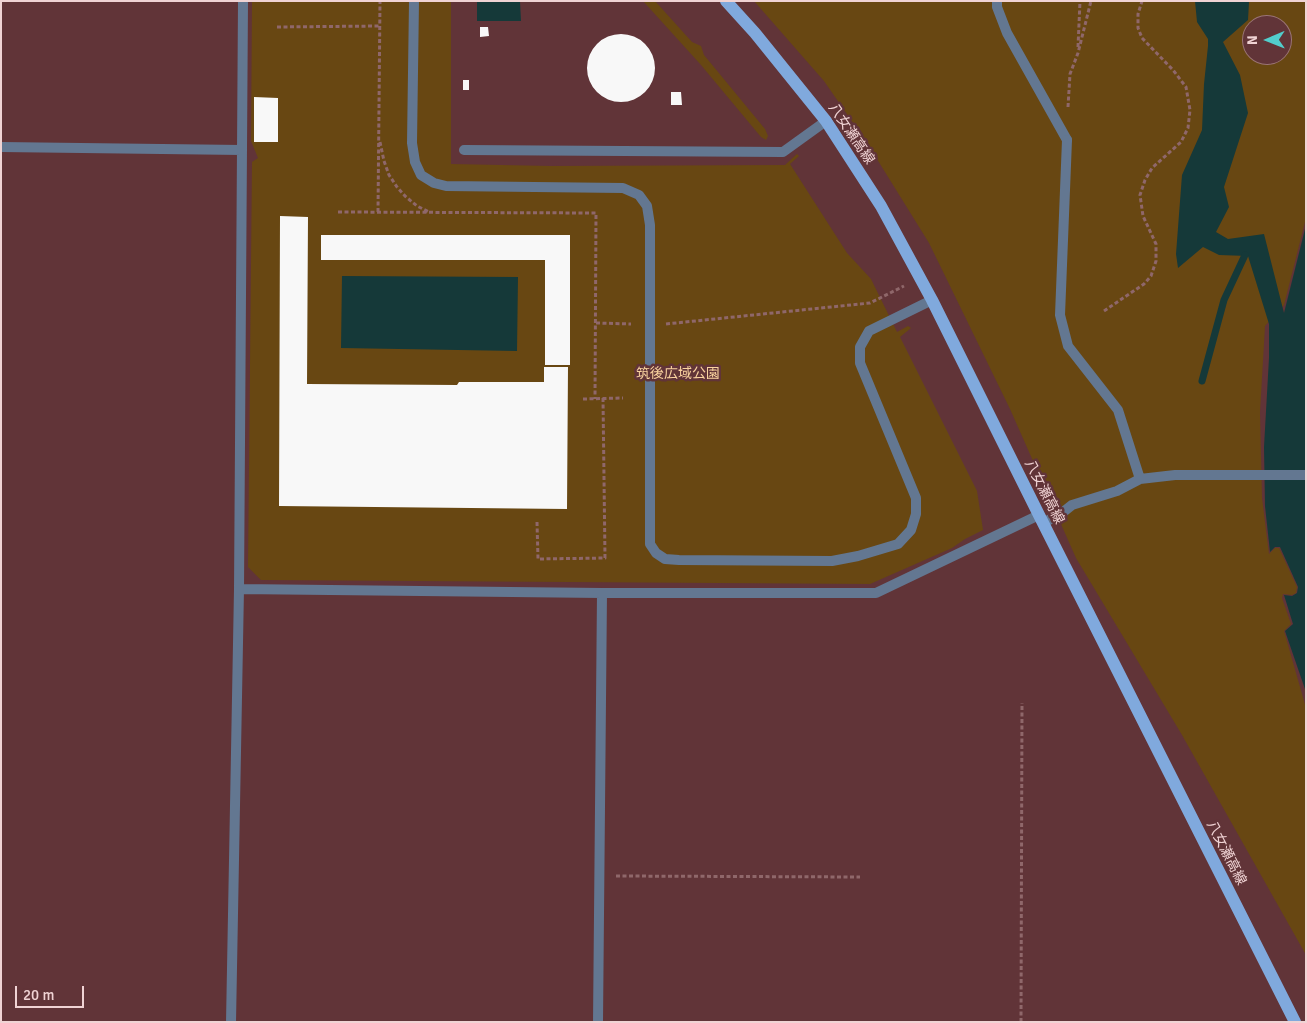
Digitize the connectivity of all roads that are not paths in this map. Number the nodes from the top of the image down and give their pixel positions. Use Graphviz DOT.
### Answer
graph roads {
  1 [pos="243,1"];
  2 [pos="414,1"];
  3 [pos="726,1"];
  4 [pos="997,1"];
  5 [pos="826,121"];
  6 [pos="1,147"];
  7 [pos="242,150"];
  8 [pos="464,150"];
  9 [pos="932,300"];
  10 [pos="1306,474"];
  11 [pos="1140,479"];
  12 [pos="1041,519"];
  13 [pos="238,588"];
  14 [pos="602,593"];
  15 [pos="231,1022"];
  16 [pos="598,1022"];
  17 [pos="1295,1022"];
  1 -- 7 [label="street"];
  2 -- 9 [label="street"];
  3 -- 5 [label="main road, 八女瀬高線"];
  4 -- 11 [label="street"];
  5 -- 8 [label="street"];
  5 -- 9 [label="main road, 八女瀬高線"];
  6 -- 7 [label="street"];
  7 -- 13 [label="street"];
  9 -- 12 [label="main road, 八女瀬高線"];
  10 -- 11 [label="street"];
  11 -- 12 [label="street"];
  12 -- 14 [label="street"];
  12 -- 17 [label="main road, 八女瀬高線"];
  13 -- 14 [label="street"];
  13 -- 15 [label="street"];
  14 -- 16 [label="street"];
}
